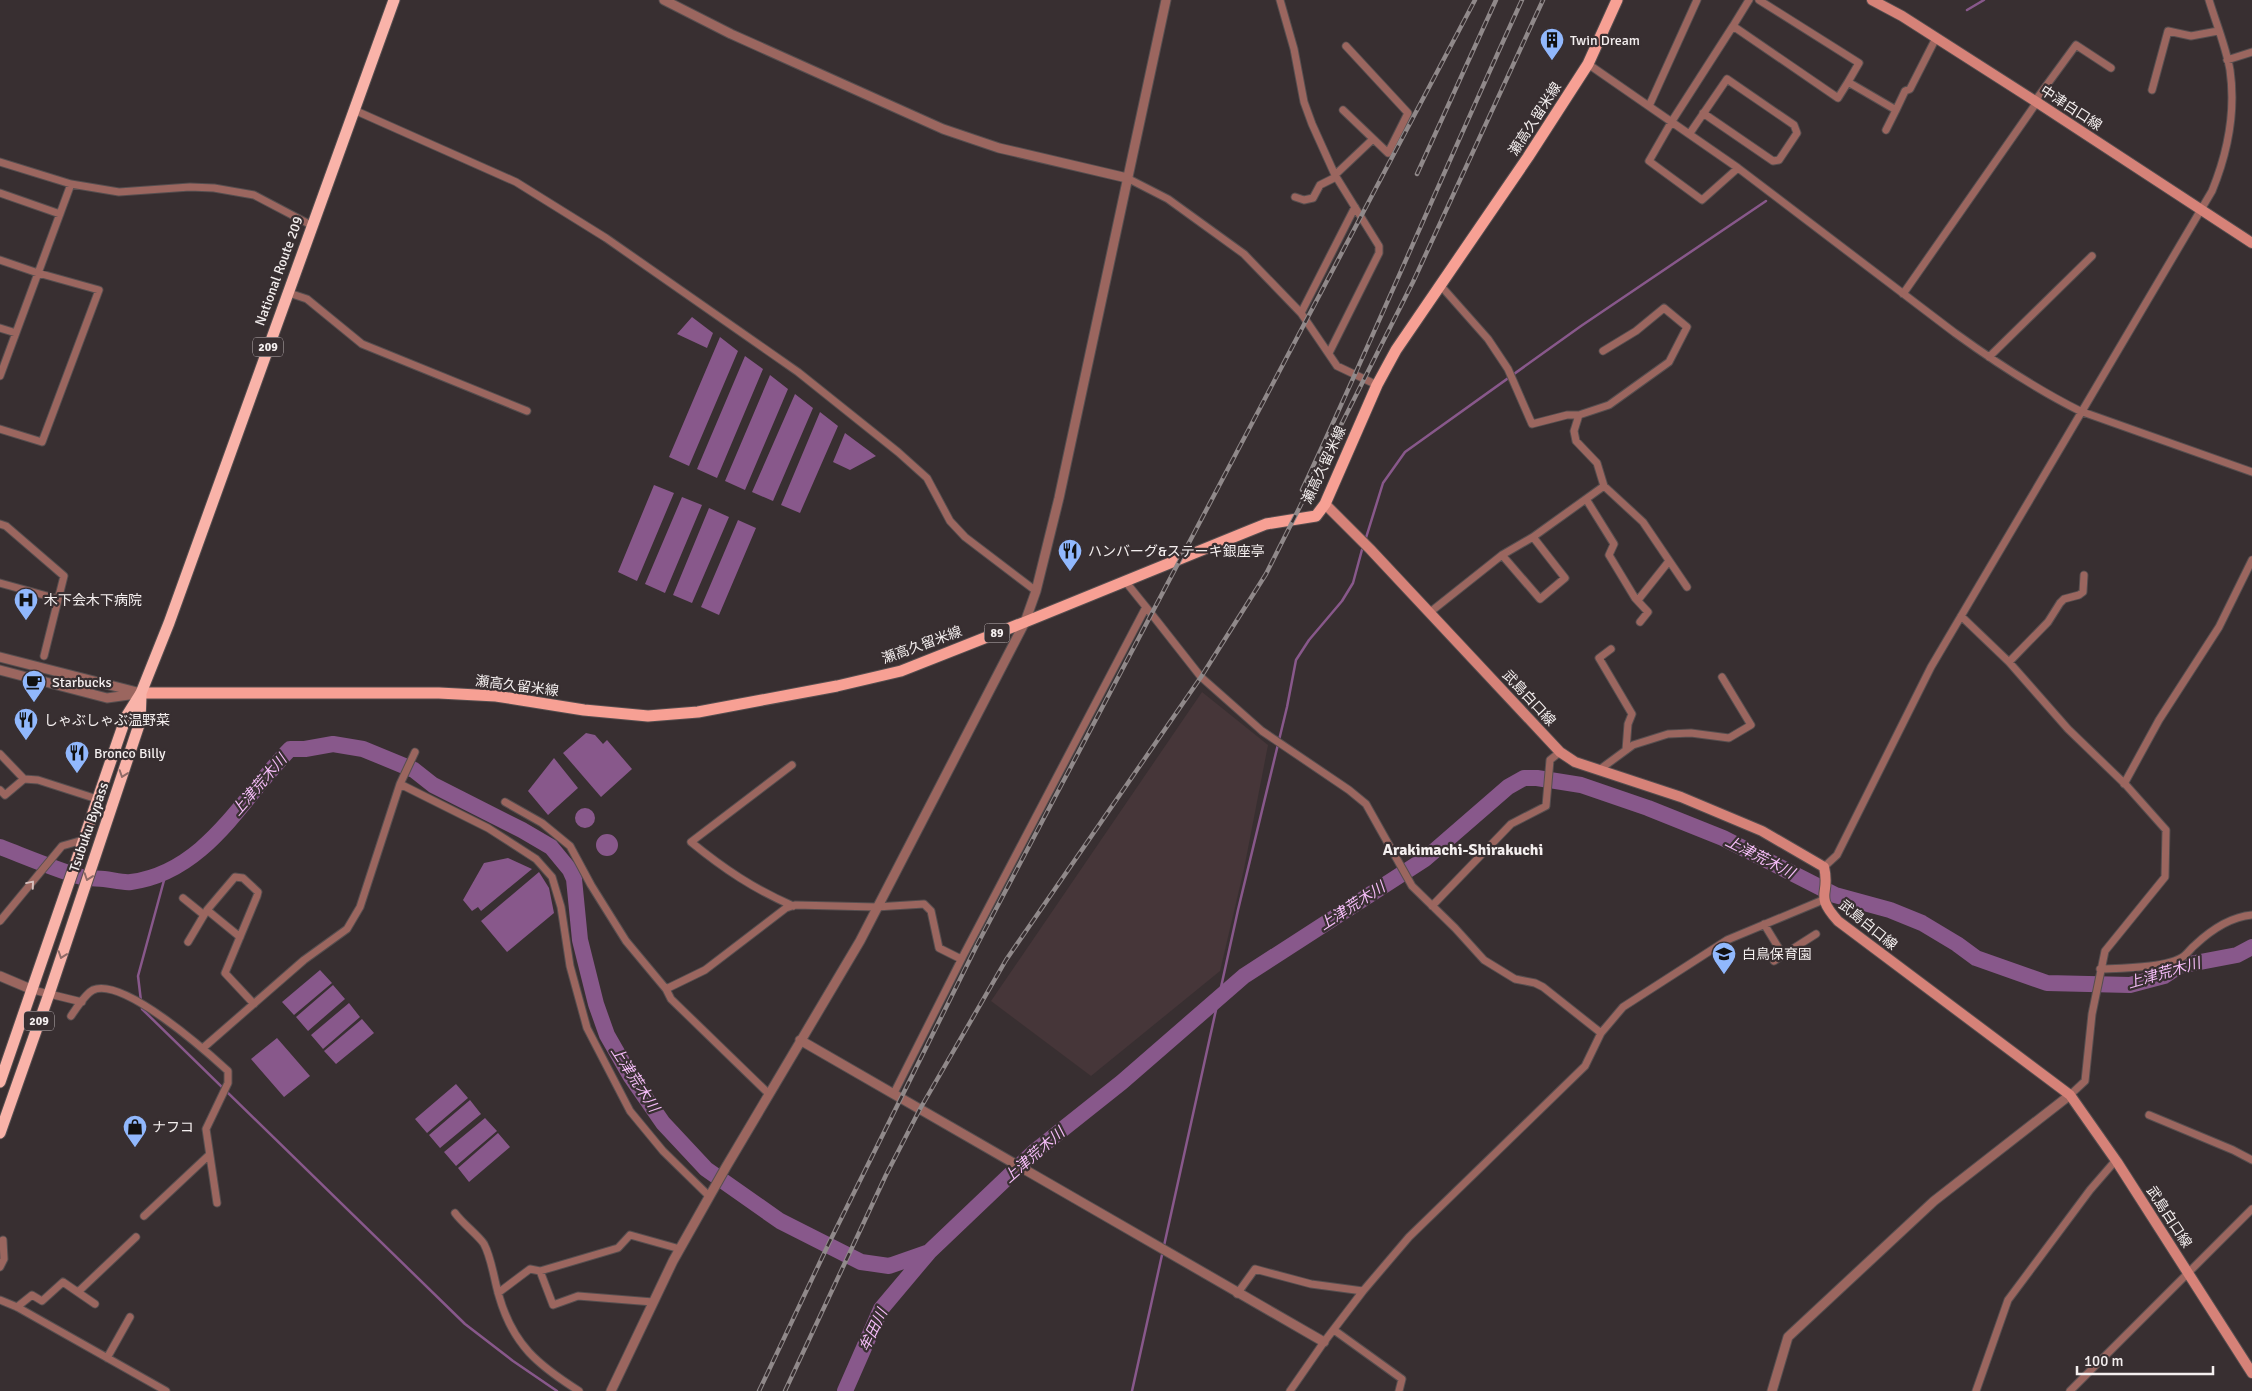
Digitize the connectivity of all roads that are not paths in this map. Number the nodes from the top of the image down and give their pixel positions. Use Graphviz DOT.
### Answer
graph roads {
  1 [pos="394,0"];
  2 [pos="664,0"];
  3 [pos="1166,0"];
  4 [pos="1280,0"];
  5 [pos="1617,0"];
  6 [pos="1696,0"];
  7 [pos="1749,0"];
  8 [pos="1759,0"];
  9 [pos="2208,0"];
  10 [pos="1877,1"];
  11 [pos="1733,26"];
  12 [pos="2218,31"];
  13 [pos="1936,38"];
  14 [pos="1346,46"];
  15 [pos="2252,52"];
  16 [pos="2227,60"];
  17 [pos="1588,64"];
  18 [pos="2111,68"];
  19 [pos="1848,82"];
  20 [pos="2152,90"];
  21 [pos="2036,101"];
  22 [pos="1649,106"];
  23 [pos="354,110"];
  24 [pos="1343,110"];
  25 [pos="1896,110"];
  26 [pos="1703,113"];
  27 [pos="1672,121"];
  28 [pos="1886,130"];
  29 [pos="1690,133"];
  30 [pos="1373,139"];
  31 [pos="0,162"];
  32 [pos="1738,168"];
  33 [pos="1336,176"];
  34 [pos="1127,178"];
  35 [pos="71,184"];
  36 [pos="0,193"];
  37 [pos="1296,197"];
  38 [pos="1355,206"];
  39 [pos="2200,208"];
  40 [pos="60,214"];
  41 [pos="311,225"];
  42 [pos="2252,243"];
  43 [pos="2092,256"];
  44 [pos="0,260"];
  45 [pos="38,273"];
  46 [pos="1441,286"];
  47 [pos="289,292"];
  48 [pos="1903,294"];
  49 [pos="1301,313"];
  50 [pos="0,328"];
  51 [pos="16,333"];
  52 [pos="1604,351"];
  53 [pos="1329,353"];
  54 [pos="1989,357"];
  55 [pos="0,376"];
  56 [pos="1377,385"];
  57 [pos="527,411"];
  58 [pos="2080,412"];
  59 [pos="1579,415"];
  60 [pos="0,429"];
  61 [pos="2252,472"];
  62 [pos="1604,486"];
  63 [pos="1586,499"];
  64 [pos="1325,504"];
  65 [pos="0,524"];
  66 [pos="1533,537"];
  67 [pos="1502,555"];
  68 [pos="2252,560"];
  69 [pos="1669,562"];
  70 [pos="2249,574"];
  71 [pos="2084,575"];
  72 [pos="1125,581"];
  73 [pos="0,583"];
  74 [pos="1687,587"];
  75 [pos="1036,591"];
  76 [pos="58,599"];
  77 [pos="1638,600"];
  78 [pos="1146,607"];
  79 [pos="1429,613"];
  80 [pos="1961,616"];
  81 [pos="1025,622"];
  82 [pos="1640,622"];
  83 [pos="1611,649"];
  84 [pos="44,656"];
  85 [pos="0,657"];
  86 [pos="2009,662"];
  87 [pos="0,670"];
  88 [pos="1722,677"];
  89 [pos="141,693"];
  90 [pos="1626,750"];
  91 [pos="415,752"];
  92 [pos="1560,752"];
  93 [pos="0,754"];
  94 [pos="792,765"];
  95 [pos="1599,770"];
  96 [pos="24,779"];
  97 [pos="400,784"];
  98 [pos="2124,784"];
  99 [pos="0,790"];
  100 [pos="97,799"];
  101 [pos="505,802"];
  102 [pos="83,840"];
  103 [pos="1825,871"];
  104 [pos="183,898"];
  105 [pos="1823,900"];
  106 [pos="793,906"];
  107 [pos="1432,906"];
  108 [pos="878,907"];
  109 [pos="205,912"];
  110 [pos="2252,914"];
  111 [pos="0,921"];
  112 [pos="1764,924"];
  113 [pos="1816,934"];
  114 [pos="240,937"];
  115 [pos="188,942"];
  116 [pos="1783,955"];
  117 [pos="962,959"];
  118 [pos="1774,961"];
  119 [pos="2100,973"];
  120 [pos="0,976"];
  121 [pos="666,989"];
  122 [pos="33,990"];
  123 [pos="49,994"];
  124 [pos="82,1002"];
  125 [pos="254,1004"];
  126 [pos="71,1016"];
  127 [pos="1601,1033"];
  128 [pos="800,1040"];
  129 [pos="203,1048"];
  130 [pos="0,1082"];
  131 [pos="894,1093"];
  132 [pos="769,1094"];
  133 [pos="2070,1095"];
  134 [pos="2149,1115"];
  135 [pos="0,1133"];
  136 [pos="209,1155"];
  137 [pos="2116,1160"];
  138 [pos="2252,1160"];
  139 [pos="709,1196"];
  140 [pos="217,1203"];
  141 [pos="2252,1209"];
  142 [pos="455,1213"];
  143 [pos="144,1216"];
  144 [pos="136,1236"];
  145 [pos="3,1240"];
  146 [pos="680,1248"];
  147 [pos="0,1267"];
  148 [pos="540,1271"];
  149 [pos="2189,1274"];
  150 [pos="1363,1291"];
  151 [pos="78,1292"];
  152 [pos="498,1293"];
  153 [pos="1237,1294"];
  154 [pos="0,1300"];
  155 [pos="653,1302"];
  156 [pos="95,1304"];
  157 [pos="17,1307"];
  158 [pos="130,1317"];
  159 [pos="1334,1330"];
  160 [pos="1324,1342"];
  161 [pos="107,1358"];
  162 [pos="2252,1373"];
  163 [pos="154,1388"];
  164 [pos="166,1391"];
  165 [pos="579,1391"];
  166 [pos="611,1391"];
  167 [pos="1290,1391"];
  168 [pos="1399,1391"];
  169 [pos="1772,1391"];
  170 [pos="1976,1391"];
  171 [pos="2070,1391"];
  1 -- 23 [label="highway, National Route 209 / 209"];
  2 -- 34 [label="street"];
  3 -- 34 [label="street"];
  4 -- 33 [label="street"];
  5 -- 17 [label="main road, 瀬高久留米線"];
  6 -- 22 [label="street"];
  7 -- 11 [label="street"];
  8 -- 19 [label="street"];
  9 -- 12 [label="street"];
  10 -- 13 [label="main road, 中津白口線"];
  11 -- 19 [label="street"];
  11 -- 27 [label="street"];
  12 -- 16 [label="street"];
  12 -- 20 [label="street"];
  13 -- 21 [label="main road, 中津白口線"];
  13 -- 25 [label="street"];
  14 -- 30 [label="street"];
  15 -- 16 [label="street"];
  16 -- 39 [label="street"];
  17 -- 22 [label="street"];
  17 -- 46 [label="main road, 瀬高久留米線"];
  18 -- 21 [label="street"];
  19 -- 25 [label="street"];
  21 -- 39 [label="main road, 中津白口線"];
  21 -- 48 [label="street"];
  22 -- 27 [label="street"];
  23 -- 41 [label="highway, National Route 209 / 209"];
  23 -- 75 [label="street"];
  24 -- 30 [label="street"];
  25 -- 28 [label="street"];
  26 -- 26 [label="street"];
  26 -- 29 [label="street"];
  27 -- 29 [label="street"];
  27 -- 32 [label="street"];
  29 -- 32 [label="street"];
  30 -- 33 [label="street"];
  31 -- 35 [label="street"];
  32 -- 48 [label="street"];
  33 -- 37 [label="street"];
  33 -- 38 [label="street"];
  34 -- 49 [label="street"];
  34 -- 75 [label="street"];
  35 -- 40 [label="street"];
  35 -- 41 [label="street"];
  36 -- 40 [label="street"];
  38 -- 49 [label="street"];
  38 -- 53 [label="street"];
  39 -- 42 [label="main road, 中津白口線"];
  39 -- 58 [label="street"];
  40 -- 45 [label="street"];
  41 -- 47 [label="highway, National Route 209 / 209"];
  43 -- 54 [label="street"];
  44 -- 45 [label="street"];
  45 -- 51 [label="street"];
  45 -- 60 [label="street"];
  46 -- 56 [label="main road, 瀬高久留米線"];
  46 -- 59 [label="street"];
  47 -- 57 [label="street"];
  47 -- 89 [label="highway, National Route 209 / 209"];
  48 -- 54 [label="street"];
  49 -- 53 [label="street"];
  50 -- 51 [label="street"];
  51 -- 55 [label="street"];
  52 -- 59 [label="street"];
  53 -- 56 [label="street"];
  54 -- 58 [label="street"];
  56 -- 64 [label="main road, 瀬高久留米線"];
  58 -- 61 [label="street"];
  58 -- 80 [label="street"];
  59 -- 62 [label="street"];
  62 -- 63 [label="street"];
  62 -- 69 [label="street"];
  63 -- 66 [label="street"];
  63 -- 77 [label="street"];
  64 -- 72 [label="main road, 瀬高久留米線 / 89"];
  64 -- 79 [label="main road, 武島白口線"];
  65 -- 76 [label="street"];
  66 -- 67 [label="street"];
  66 -- 67 [label="street"];
  67 -- 79 [label="street"];
  68 -- 70 [label="street"];
  69 -- 74 [label="street"];
  69 -- 77 [label="street"];
  70 -- 98 [label="street"];
  71 -- 86 [label="street"];
  72 -- 78 [label="street"];
  72 -- 81 [label="main road, 瀬高久留米線 / 89"];
  73 -- 76 [label="street"];
  75 -- 81 [label="street"];
  76 -- 84 [label="street"];
  77 -- 82 [label="street"];
  78 -- 107 [label="street"];
  78 -- 117 [label="street"];
  79 -- 92 [label="main road, 武島白口線"];
  80 -- 86 [label="street"];
  80 -- 103 [label="street"];
  81 -- 89 [label="main road, 瀬高久留米線 / 89"];
  81 -- 108 [label="street"];
  83 -- 90 [label="street"];
  85 -- 89 [label="street"];
  86 -- 98 [label="street"];
  87 -- 89 [label="street"];
  88 -- 90 [label="street"];
  89 -- 100 [label="highway, Tsubuku Bypass / 209"];
  89 -- 123 [label="highway, Tsubuku Bypass / 209, one-way"];
  90 -- 95 [label="street"];
  91 -- 97 [label="street"];
  92 -- 95 [label="main road, 武島白口線"];
  92 -- 107 [label="street"];
  93 -- 96 [label="street"];
  94 -- 106 [label="street"];
  95 -- 103 [label="main road, 武島白口線"];
  96 -- 99 [label="street"];
  96 -- 100 [label="street"];
  97 -- 125 [label="street"];
  97 -- 139 [label="street"];
  98 -- 119 [label="street"];
  100 -- 102 [label="highway, Tsubuku Bypass / 209"];
  101 -- 121 [label="street"];
  111 -- 102 [label="street, one-way"];
  102 -- 122 [label="highway, Tsubuku Bypass / 209"];
  103 -- 105 [label="main road, 武島白口線"];
  104 -- 109 [label="street"];
  105 -- 112 [label="street"];
  105 -- 133 [label="main road, 武島白口線"];
  106 -- 108 [label="street"];
  106 -- 121 [label="street"];
  107 -- 127 [label="street"];
  108 -- 117 [label="street"];
  108 -- 128 [label="street"];
  109 -- 114 [label="street"];
  109 -- 114 [label="street"];
  109 -- 115 [label="street"];
  110 -- 119 [label="street"];
  112 -- 116 [label="street"];
  112 -- 127 [label="street"];
  113 -- 116 [label="street"];
  114 -- 125 [label="street"];
  116 -- 118 [label="street"];
  117 -- 131 [label="street"];
  119 -- 133 [label="street"];
  120 -- 122 [label="street"];
  121 -- 132 [label="street"];
  122 -- 123 [label="street"];
  122 -- 130 [label="highway, Tsubuku Bypass / 209"];
  123 -- 124 [label="street"];
  123 -- 135 [label="highway, Tsubuku Bypass / 209"];
  124 -- 126 [label="street"];
  124 -- 129 [label="street"];
  125 -- 129 [label="street"];
  127 -- 150 [label="street"];
  128 -- 131 [label="street"];
  128 -- 132 [label="street"];
  129 -- 136 [label="street"];
  131 -- 153 [label="street"];
  132 -- 139 [label="street"];
  133 -- 137 [label="main road, 武島白口線"];
  133 -- 169 [label="street"];
  134 -- 138 [label="street"];
  136 -- 140 [label="street"];
  136 -- 143 [label="street"];
  137 -- 149 [label="main road, 武島白口線"];
  137 -- 170 [label="street"];
  139 -- 146 [label="street"];
  141 -- 149 [label="street"];
  142 -- 152 [label="street"];
  144 -- 151 [label="street"];
  145 -- 147 [label="street"];
  146 -- 148 [label="street"];
  146 -- 155 [label="street"];
  148 -- 152 [label="street"];
  148 -- 155 [label="street"];
  149 -- 162 [label="main road, 武島白口線"];
  149 -- 171 [label="street"];
  150 -- 153 [label="street"];
  150 -- 159 [label="street"];
  151 -- 156 [label="street"];
  151 -- 157 [label="street"];
  152 -- 165 [label="street"];
  153 -- 160 [label="street"];
  154 -- 157 [label="street"];
  155 -- 166 [label="street"];
  157 -- 161 [label="street"];
  158 -- 161 [label="street"];
  159 -- 160 [label="street"];
  159 -- 168 [label="street"];
  160 -- 167 [label="street"];
  161 -- 163 [label="street"];
  163 -- 164 [label="street"];
}
